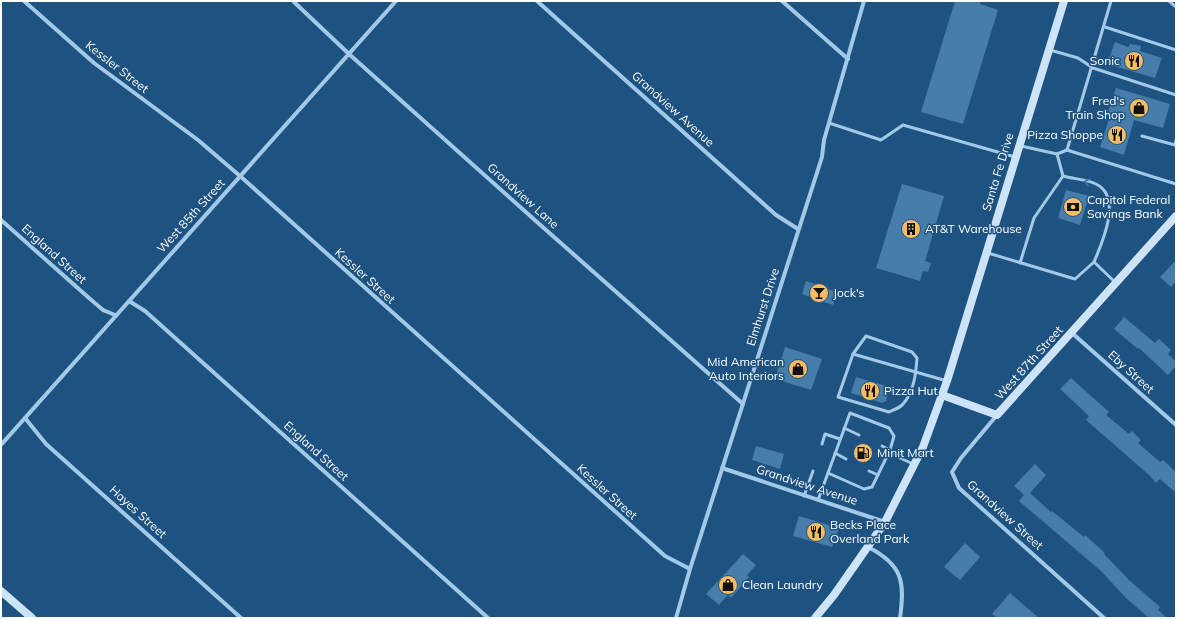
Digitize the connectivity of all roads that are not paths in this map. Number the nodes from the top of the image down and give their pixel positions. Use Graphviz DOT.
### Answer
graph roads {
  1 [pos="24,1"];
  2 [pos="293,1"];
  3 [pos="396,1"];
  4 [pos="537,1"];
  5 [pos="782,1"];
  6 [pos="864,1"];
  7 [pos="1064,1"];
  8 [pos="1111,1"];
  9 [pos="1169,1"];
  10 [pos="1176,7"];
  11 [pos="1105,27"];
  12 [pos="1049,49"];
  13 [pos="1176,50"];
  14 [pos="349,54"];
  15 [pos="848,59"];
  16 [pos="1093,68"];
  17 [pos="1176,95"];
  18 [pos="829,123"];
  19 [pos="1142,136"];
  20 [pos="1176,140"];
  21 [pos="1019,145"];
  22 [pos="1067,150"];
  23 [pos="1057,154"];
  24 [pos="1015,158"];
  25 [pos="240,176"];
  26 [pos="1063,176"];
  27 [pos="1176,184"];
  28 [pos="1176,216"];
  29 [pos="1,220"];
  30 [pos="798,228"];
  31 [pos="986,253"];
  32 [pos="1094,262"];
  33 [pos="1020,263"];
  34 [pos="1116,284"];
  35 [pos="129,301"];
  36 [pos="115,315"];
  37 [pos="1072,333"];
  38 [pos="853,354"];
  39 [pos="916,372"];
  40 [pos="947,381"];
  41 [pos="942,396"];
  42 [pos="743,404"];
  43 [pos="997,415"];
  44 [pos="25,418"];
  45 [pos="1176,425"];
  46 [pos="844,428"];
  47 [pos="858,435"];
  48 [pos="840,439"];
  49 [pos="822,444"];
  50 [pos="1,445"];
  51 [pos="882,446"];
  52 [pos="890,450"];
  53 [pos="835,453"];
  54 [pos="846,459"];
  55 [pos="915,465"];
  56 [pos="722,468"];
  57 [pos="813,471"];
  58 [pos="869,471"];
  59 [pos="828,474"];
  60 [pos="878,476"];
  61 [pos="804,496"];
  62 [pos="818,500"];
  63 [pos="885,522"];
  64 [pos="868,547"];
  65 [pos="690,569"];
  66 [pos="1,591"];
  67 [pos="32,618"];
  68 [pos="241,618"];
  69 [pos="488,618"];
  70 [pos="676,618"];
  71 [pos="815,618"];
  72 [pos="900,618"];
  73 [pos="1104,618"];
  1 -- 25 [label="street, Kessler Street"];
  2 -- 14 [label="street, Grandview Lane"];
  3 -- 14 [label="street, West 85th Street"];
  4 -- 30 [label="street, Grandview Avenue"];
  5 -- 15 [label="street"];
  6 -- 15 [label="street, Elmhurst Drive"];
  7 -- 12 [label="main road, Santa Fe Drive"];
  8 -- 11 [label="lane"];
  9 -- 10 [label="lane"];
  11 -- 13 [label="lane"];
  11 -- 16 [label="lane"];
  12 -- 16 [label="lane"];
  12 -- 21 [label="main road, Santa Fe Drive"];
  14 -- 25 [label="street, West 85th Street"];
  14 -- 42 [label="street, Grandview Lane"];
  15 -- 18 [label="street, Elmhurst Drive"];
  16 -- 17 [label="lane"];
  16 -- 22 [label="lane"];
  18 -- 24 [label="lane"];
  18 -- 30 [label="street, Elmhurst Drive"];
  19 -- 20 [label="lane"];
  21 -- 23 [label="lane"];
  21 -- 24 [label="main road, Santa Fe Drive"];
  22 -- 23 [label="lane"];
  22 -- 27 [label="lane"];
  23 -- 26 [label="lane"];
  24 -- 31 [label="main road, Santa Fe Drive"];
  25 -- 35 [label="street, West 85th Street"];
  25 -- 65 [label="street, Kessler Street"];
  32 -- 26 [label="lane, one-way"];
  26 -- 33 [label="lane"];
  28 -- 34 [label="main road, West 87th Street"];
  29 -- 36 [label="street, England Street"];
  30 -- 42 [label="street, Elmhurst Drive"];
  31 -- 33 [label="lane"];
  31 -- 40 [label="main road, Santa Fe Drive"];
  32 -- 33 [label="lane"];
  32 -- 34 [label="lane"];
  34 -- 37 [label="main road, West 87th Street"];
  35 -- 36 [label="street, West 85th Street"];
  35 -- 69 [label="street, England Street"];
  36 -- 44 [label="street, West 85th Street"];
  37 -- 43 [label="main road, West 87th Street"];
  37 -- 45 [label="street, Eby Street"];
  38 -- 39 [label="lane"];
  38 -- 39 [label="lane"];
  38 -- 39 [label="lane"];
  39 -- 40 [label="lane"];
  40 -- 41 [label="main road, Santa Fe Drive"];
  41 -- 43 [label="main road, West 87th Street"];
  41 -- 55 [label="main road"];
  42 -- 56 [label="street, Elmhurst Drive"];
  43 -- 73 [label="street, Grandview Street"];
  44 -- 50 [label="street, West 85th Street"];
  44 -- 68 [label="street, Hayes Street"];
  46 -- 47 [label="lane"];
  46 -- 48 [label="lane"];
  46 -- 52 [label="lane"];
  48 -- 49 [label="lane"];
  48 -- 53 [label="lane"];
  51 -- 52 [label="lane"];
  52 -- 55 [label="lane"];
  52 -- 60 [label="lane"];
  53 -- 54 [label="lane"];
  53 -- 59 [label="lane"];
  55 -- 63 [label="main road"];
  56 -- 61 [label="street, Grandview Avenue"];
  56 -- 65 [label="street, Elmhurst Drive"];
  57 -- 61 [label="lane"];
  58 -- 60 [label="lane"];
  59 -- 60 [label="lane"];
  59 -- 62 [label="lane"];
  61 -- 62 [label="street, Grandview Avenue"];
  62 -- 63 [label="street, Grandview Avenue"];
  63 -- 64 [label="main road"];
  64 -- 71 [label="main road"];
  64 -- 72 [label="street"];
  65 -- 70 [label="street, Elmhurst Drive"];
  66 -- 67 [label="main road"];
}
